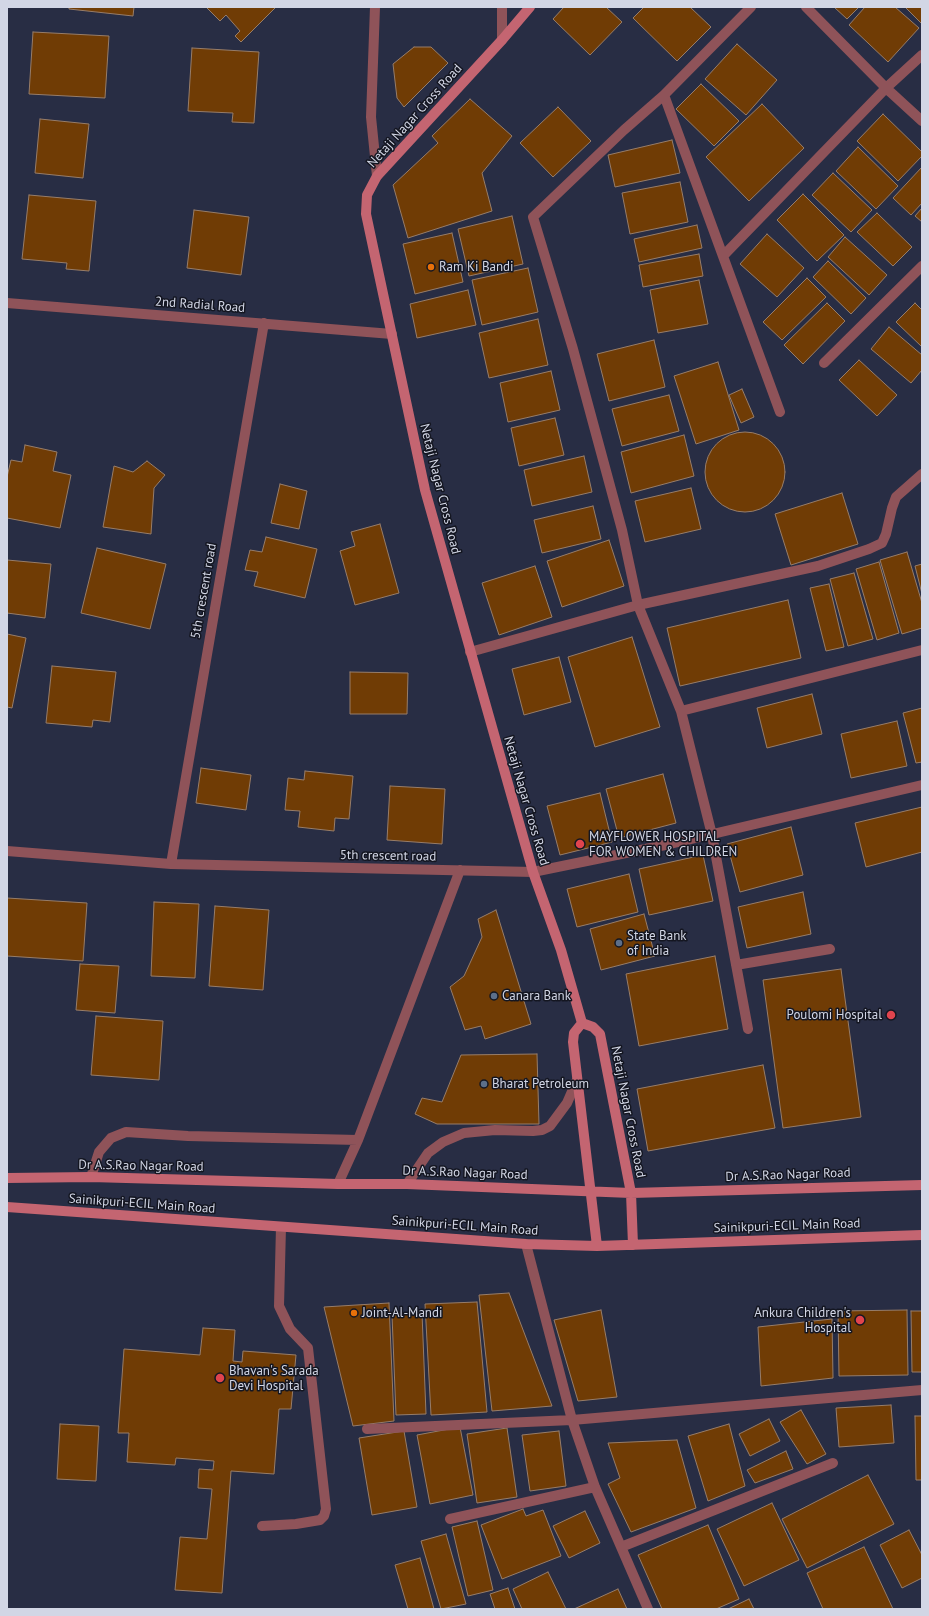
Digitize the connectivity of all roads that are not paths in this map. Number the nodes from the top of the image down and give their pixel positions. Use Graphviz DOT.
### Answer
graph roads {
  1 [pos="375,7"];
  2 [pos="502,7"];
  3 [pos="530,7"];
  4 [pos="751,7"];
  5 [pos="806,7"];
  6 [pos="502,40"];
  7 [pos="922,54"];
  8 [pos="886,88"];
  9 [pos="664,95"];
  10 [pos="922,121"];
  11 [pos="377,176"];
  12 [pos="724,256"];
  13 [pos="922,266"];
  14 [pos="7,303"];
  15 [pos="264,323"];
  16 [pos="392,334"];
  17 [pos="824,364"];
  18 [pos="780,412"];
  19 [pos="922,474"];
  20 [pos="638,605"];
  21 [pos="922,650"];
  22 [pos="470,652"];
  23 [pos="681,711"];
  24 [pos="922,785"];
  25 [pos="712,835"];
  26 [pos="7,852"];
  27 [pos="171,864"];
  28 [pos="460,870"];
  29 [pos="533,872"];
  30 [pos="830,949"];
  31 [pos="736,965"];
  32 [pos="582,1023"];
  33 [pos="748,1030"];
  34 [pos="576,1080"];
  35 [pos="358,1140"];
  36 [pos="91,1177"];
  37 [pos="7,1178"];
  38 [pos="338,1184"];
  39 [pos="407,1184"];
  40 [pos="922,1184"];
  41 [pos="591,1190"];
  42 [pos="631,1193"];
  43 [pos="7,1207"];
  44 [pos="282,1227"];
  45 [pos="922,1235"];
  46 [pos="526,1244"];
  47 [pos="633,1244"];
  48 [pos="597,1246"];
  49 [pos="922,1390"];
  50 [pos="572,1420"];
  51 [pos="366,1429"];
  52 [pos="833,1463"];
  53 [pos="595,1487"];
  54 [pos="450,1519"];
  55 [pos="262,1526"];
  56 [pos="621,1547"];
  57 [pos="648,1609"];
  1 -- 11 [label="street"];
  2 -- 6 [label="street"];
  3 -- 6 [label="main road, Netaji Nagar Cross Road"];
  4 -- 9 [label="street"];
  5 -- 8 [label="street"];
  6 -- 11 [label="main road, Netaji Nagar Cross Road"];
  7 -- 8 [label="street"];
  8 -- 10 [label="street"];
  8 -- 12 [label="street"];
  9 -- 12 [label="street"];
  9 -- 20 [label="street"];
  11 -- 16 [label="main road, Netaji Nagar Cross Road"];
  12 -- 18 [label="street"];
  13 -- 17 [label="street"];
  14 -- 15 [label="street, 2nd Radial Road"];
  15 -- 16 [label="street, 2nd Radial Road"];
  15 -- 27 [label="street, 5th crescent road"];
  16 -- 22 [label="main road, Netaji Nagar Cross Road"];
  19 -- 20 [label="street"];
  20 -- 22 [label="street"];
  20 -- 23 [label="street"];
  21 -- 23 [label="street"];
  22 -- 29 [label="main road, Netaji Nagar Cross Road"];
  23 -- 25 [label="street"];
  24 -- 25 [label="street, 5th crescent road"];
  25 -- 29 [label="street, 5th crescent road"];
  25 -- 31 [label="street"];
  26 -- 27 [label="street, 5th crescent road"];
  27 -- 28 [label="street, 5th crescent road"];
  28 -- 29 [label="street, 5th crescent road"];
  28 -- 35 [label="street"];
  29 -- 32 [label="main road, Netaji Nagar Cross Road"];
  30 -- 31 [label="street"];
  31 -- 33 [label="street"];
  32 -- 34 [label="main road"];
  32 -- 42 [label="main road, Netaji Nagar Cross Road"];
  34 -- 39 [label="street"];
  34 -- 41 [label="main road"];
  35 -- 36 [label="street"];
  35 -- 38 [label="street"];
  36 -- 37 [label="main road, Dr A.S.Rao Nagar Road"];
  36 -- 38 [label="main road, Dr A.S.Rao Nagar Road"];
  38 -- 39 [label="main road, Dr A.S.Rao Nagar Road"];
  39 -- 41 [label="main road, Dr A.S.Rao Nagar Road"];
  40 -- 42 [label="main road, Dr A.S.Rao Nagar Road"];
  41 -- 42 [label="main road, Dr A.S.Rao Nagar Road"];
  41 -- 48 [label="main road"];
  42 -- 47 [label="main road, Netaji Nagar Cross Road"];
  43 -- 44 [label="main road, Sainikpuri-ECIL Main Road"];
  44 -- 46 [label="main road, Sainikpuri-ECIL Main Road"];
  44 -- 55 [label="street"];
  45 -- 47 [label="main road, Sainikpuri-ECIL Main Road"];
  46 -- 48 [label="main road, Sainikpuri-ECIL Main Road"];
  46 -- 50 [label="street"];
  47 -- 48 [label="main road, Sainikpuri-ECIL Main Road"];
  49 -- 50 [label="street"];
  50 -- 51 [label="street"];
  50 -- 53 [label="street"];
  52 -- 56 [label="street"];
  53 -- 54 [label="street"];
  53 -- 56 [label="street"];
  56 -- 57 [label="street"];
}
